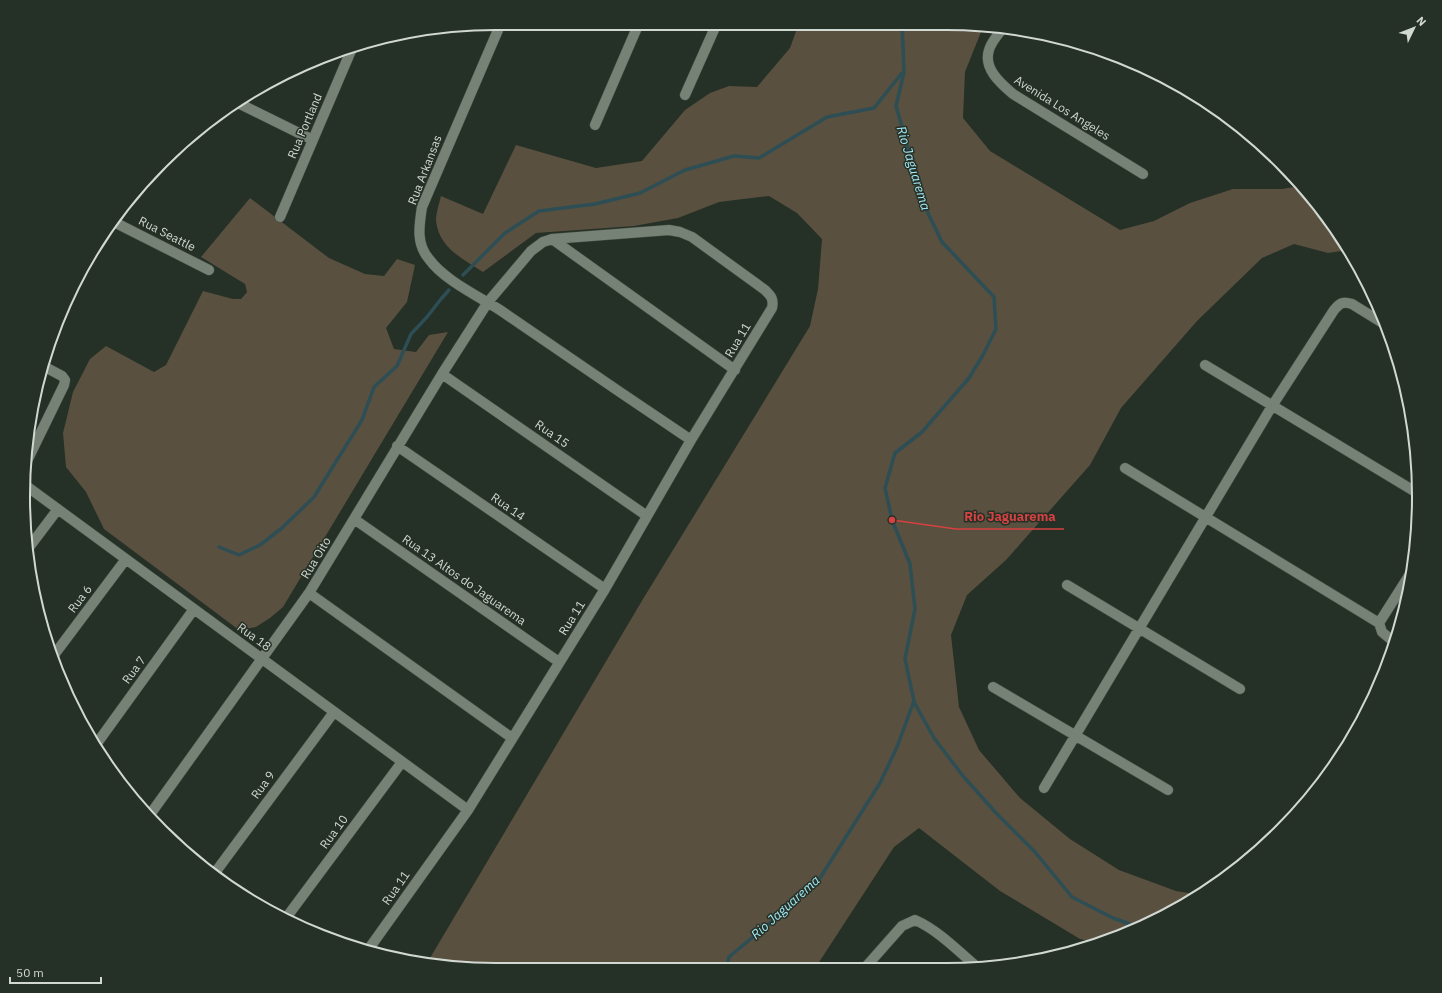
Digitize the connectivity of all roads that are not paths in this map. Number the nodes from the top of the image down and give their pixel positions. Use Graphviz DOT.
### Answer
graph roads {
  1 [pos="498,30"];
  2 [pos="636,30"];
  3 [pos="714,30"];
  4 [pos="999,33"];
  5 [pos="350,54"];
  6 [pos="685,95"];
  7 [pos="243,105"];
  8 [pos="595,125"];
  9 [pos="313,140"];
  10 [pos="1143,174"];
  11 [pos="280,217"];
  12 [pos="118,224"];
  13 [pos="552,239"];
  14 [pos="209,270"];
  15 [pos="488,302"];
  16 [pos="1376,319"];
  17 [pos="1205,365"];
  18 [pos="48,369"];
  19 [pos="735,370"];
  20 [pos="442,374"];
  21 [pos="1272,406"];
  22 [pos="691,440"];
  23 [pos="397,446"];
  24 [pos="33,449"];
  25 [pos="1126,468"];
  26 [pos="30,489"];
  27 [pos="1412,490"];
  28 [pos="58,509"];
  29 [pos="647,516"];
  30 [pos="1206,517"];
  31 [pos="354,519"];
  32 [pos="33,543"];
  33 [pos="126,559"];
  34 [pos="1404,584"];
  35 [pos="1067,585"];
  36 [pos="605,589"];
  37 [pos="309,593"];
  38 [pos="194,609"];
  39 [pos="1379,623"];
  40 [pos="1139,628"];
  41 [pos="1389,638"];
  42 [pos="57,651"];
  43 [pos="262,659"];
  44 [pos="559,662"];
  45 [pos="993,688"];
  46 [pos="1240,689"];
  47 [pos="334,712"];
  48 [pos="1075,736"];
  49 [pos="512,738"];
  50 [pos="99,741"];
  51 [pos="402,762"];
  52 [pos="1044,788"];
  53 [pos="1168,790"];
  54 [pos="468,810"];
  55 [pos="153,811"];
  56 [pos="217,870"];
  57 [pos="289,914"];
  58 [pos="371,946"];
  59 [pos="971,962"];
  60 [pos="869,963"];
  1 -- 15 [label="street, Rua Arkansas"];
  2 -- 8 [label="street"];
  3 -- 6 [label="street"];
  4 -- 10 [label="street, Avenida Los Angeles"];
  5 -- 9 [label="street, Rua Portland"];
  7 -- 9 [label="street"];
  9 -- 11 [label="street, Rua Portland"];
  12 -- 14 [label="street, Rua Seattle"];
  13 -- 15 [label="street, Rua Oito"];
  13 -- 19 [label="street"];
  13 -- 19 [label="street, Rua 11"];
  15 -- 20 [label="street, Rua Oito"];
  15 -- 22 [label="street, Rua Arkansas"];
  16 -- 21 [label="street"];
  17 -- 21 [label="street"];
  18 -- 24 [label="street"];
  19 -- 22 [label="street, Rua 11"];
  20 -- 23 [label="street, Rua Oito"];
  20 -- 29 [label="street, Rua 15"];
  21 -- 27 [label="street"];
  21 -- 30 [label="street"];
  22 -- 29 [label="street, Rua 11"];
  23 -- 31 [label="street, Rua Oito"];
  23 -- 36 [label="street, Rua 14"];
  25 -- 30 [label="street"];
  26 -- 28 [label="street, Rua 18"];
  28 -- 32 [label="street"];
  28 -- 33 [label="street, Rua 18"];
  29 -- 36 [label="street, Rua 11"];
  30 -- 39 [label="street"];
  30 -- 40 [label="street"];
  31 -- 37 [label="street, Rua Oito"];
  31 -- 44 [label="street, Rua 13 Altos do Jaguarema"];
  33 -- 38 [label="street, Rua 18"];
  33 -- 42 [label="street, Rua 6"];
  34 -- 39 [label="street"];
  35 -- 40 [label="street"];
  36 -- 44 [label="street, Rua 11"];
  37 -- 43 [label="street, Rua Oito"];
  37 -- 49 [label="street"];
  38 -- 43 [label="street, Rua 18"];
  38 -- 50 [label="street, Rua 7"];
  39 -- 41 [label="street"];
  40 -- 46 [label="street"];
  40 -- 48 [label="street"];
  43 -- 47 [label="street, Rua 18"];
  43 -- 55 [label="street, Rua Oito"];
  44 -- 49 [label="street, Rua 11"];
  45 -- 48 [label="street"];
  47 -- 51 [label="street, Rua 18"];
  47 -- 56 [label="street, Rua 9"];
  48 -- 52 [label="street"];
  48 -- 53 [label="street"];
  49 -- 54 [label="street, Rua 11"];
  51 -- 54 [label="street, Rua 18"];
  51 -- 57 [label="street, Rua 10"];
  54 -- 58 [label="street, Rua 11"];
  59 -- 60 [label="street"];
}
